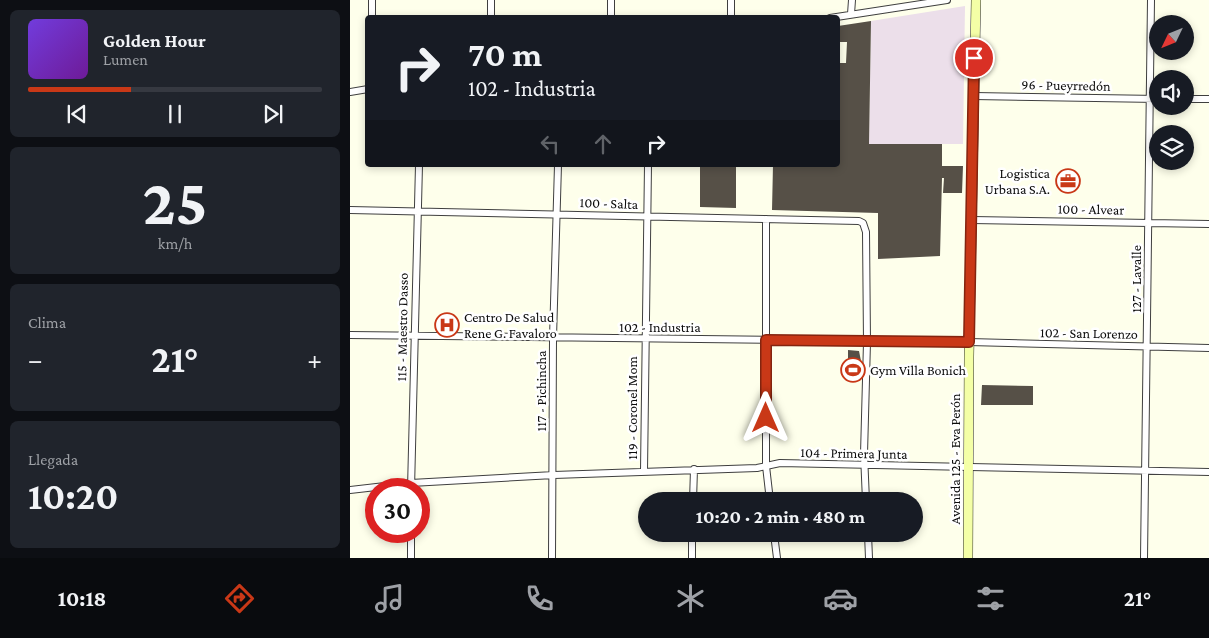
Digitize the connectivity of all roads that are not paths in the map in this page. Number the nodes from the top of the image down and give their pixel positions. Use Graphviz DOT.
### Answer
graph roads {
  1 [pos="372,0"];
  2 [pos="491,0"];
  3 [pos="611,0"];
  4 [pos="731,0"];
  5 [pos="852,0"];
  6 [pos="947,0"];
  7 [pos="976,0"];
  8 [pos="1151,0"];
  9 [pos="851,14"];
  10 [pos="372,15"];
  11 [pos="491,15"];
  12 [pos="611,15"];
  13 [pos="731,15"];
  14 [pos="840,16"];
  15 [pos="1153,70"];
  16 [pos="365,90"];
  17 [pos="350,92"];
  18 [pos="974,96"];
  19 [pos="1149,99"];
  20 [pos="1194,99"];
  21 [pos="1209,99"];
  22 [pos="1153,115"];
  23 [pos="418,167"];
  24 [pos="558,167"];
  25 [pos="648,167"];
  26 [pos="350,210"];
  27 [pos="417,210"];
  28 [pos="556,214"];
  29 [pos="647,216"];
  30 [pos="766,219"];
  31 [pos="972,220"];
  32 [pos="1149,223"];
  33 [pos="1209,224"];
  34 [pos="350,335"];
  35 [pos="415,336"];
  36 [pos="553,338"];
  37 [pos="645,339"];
  38 [pos="766,340"];
  39 [pos="867,342"];
  40 [pos="969,342"];
  41 [pos="1148,346"];
  42 [pos="1209,348"];
  43 [pos="864,465"];
  44 [pos="766,466"];
  45 [pos="968,468"];
  46 [pos="694,469"];
  47 [pos="644,471"];
  48 [pos="1145,472"];
  49 [pos="1209,472"];
  50 [pos="554,475"];
  51 [pos="411,478"];
  52 [pos="430,485"];
  53 [pos="365,489"];
  54 [pos="350,490"];
  55 [pos="693,492"];
  56 [pos="769,492"];
  57 [pos="866,492"];
  58 [pos="692,542"];
  59 [pos="775,542"];
  60 [pos="869,542"];
  61 [pos="411,543"];
  62 [pos="411,558"];
  63 [pos="552,558"];
  64 [pos="692,558"];
  65 [pos="777,558"];
  66 [pos="870,558"];
  67 [pos="968,558"];
  68 [pos="1144,558"];
  1 -- 10 [label="street"];
  2 -- 11 [label="street"];
  3 -- 12 [label="street"];
  4 -- 13 [label="street"];
  5 -- 9 [label="street"];
  6 -- 9 [label="street"];
  7 -- 18 [label="main road, Avenida 125 - Eva Perón"];
  8 -- 15 [label="street, 127 - Lavalle"];
  9 -- 14 [label="street"];
  16 -- 17 [label="street"];
  18 -- 19 [label="street, 96 - Pueyrredón"];
  18 -- 31 [label="main road, Avenida 125 - Eva Perón"];
  20 -- 21 [label="street"];
  22 -- 32 [label="street, 127 - Lavalle"];
  23 -- 27 [label="street, 115 - Maestro Dasso"];
  24 -- 28 [label="street, 117 - Pichincha"];
  25 -- 29 [label="street, 119 - Coronel Mom"];
  26 -- 27 [label="street, 100 - Salta"];
  27 -- 28 [label="street, 100 - Salta"];
  27 -- 35 [label="street, 115 - Maestro Dasso"];
  28 -- 29 [label="street, 100 - Salta"];
  28 -- 36 [label="street, 117 - Pichincha"];
  29 -- 30 [label="street, 100 - Salta"];
  29 -- 37 [label="street, 119 - Coronel Mom"];
  30 -- 38 [label="street"];
  30 -- 39 [label="street, 100 - Salta"];
  31 -- 32 [label="street, 100 - Alvear"];
  31 -- 40 [label="main road, Avenida 125 - Eva Perón"];
  32 -- 33 [label="street, 100 - Alvear"];
  32 -- 41 [label="street, 127 - Lavalle"];
  34 -- 35 [label="street, 102 - Industria"];
  35 -- 36 [label="street, 102 - Industria"];
  35 -- 51 [label="street, 115 - Maestro Dasso"];
  36 -- 37 [label="street, 102 - Industria"];
  36 -- 50 [label="street, 117 - Pichincha"];
  37 -- 38 [label="street, 102 - Industria"];
  37 -- 47 [label="street, 119 - Coronel Mom"];
  38 -- 39 [label="street, 102 - Industria"];
  38 -- 44 [label="street"];
  39 -- 40 [label="street, 102 - Industria"];
  39 -- 43 [label="street"];
  40 -- 41 [label="street, 102 - San Lorenzo"];
  40 -- 45 [label="main road, Avenida 125 - Eva Perón"];
  41 -- 42 [label="street, 102 - San Lorenzo"];
  41 -- 48 [label="street, 127 - Lavalle"];
  43 -- 44 [label="street, 104 - Primera Junta"];
  43 -- 45 [label="street, 104 - Primera Junta"];
  43 -- 57 [label="street"];
  44 -- 46 [label="street, 104 - Primera Junta"];
  44 -- 56 [label="street"];
  45 -- 48 [label="street, 104 - Primera Junta"];
  45 -- 67 [label="main road, Avenida 125 - Eva Perón"];
  46 -- 47 [label="street, 104 - Primera Junta"];
  46 -- 55 [label="street"];
  47 -- 50 [label="street, 104 - Primera Junta"];
  48 -- 49 [label="street, 104 - Primera Junta"];
  48 -- 68 [label="street, 127 - Lavalle"];
  50 -- 52 [label="street, 104 - Primera Junta"];
  50 -- 63 [label="street, 117 - Pichincha"];
  53 -- 54 [label="street, 104 - Primera Junta"];
  58 -- 64 [label="street"];
  59 -- 65 [label="street"];
  60 -- 66 [label="street"];
  61 -- 62 [label="street"];
}
